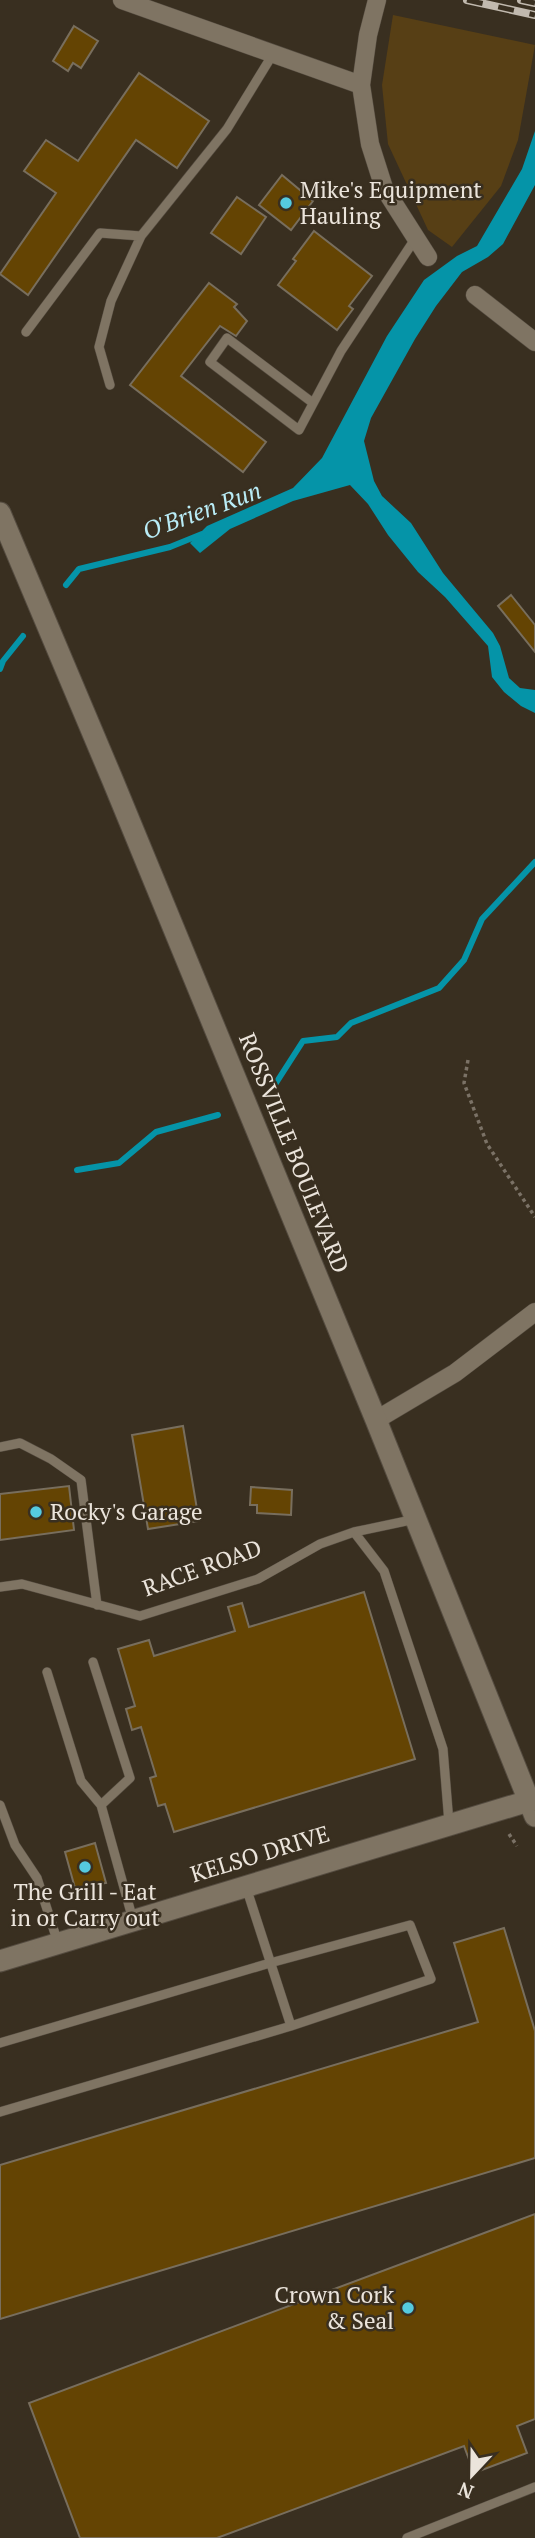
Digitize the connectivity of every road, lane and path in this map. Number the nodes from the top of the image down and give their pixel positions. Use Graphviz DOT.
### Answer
graph roads {
  1 [pos="122,0"];
  2 [pos="377,0"];
  3 [pos="273,54"];
  4 [pos="361,85"];
  5 [pos="141,236"];
  6 [pos="415,239"];
  7 [pos="428,257"];
  8 [pos="475,295"];
  9 [pos="26,332"];
  10 [pos="535,342"];
  11 [pos="110,385"];
  12 [pos="313,403"];
  13 [pos="0,513"];
  14 [pos="468,1060"];
  15 [pos="535,1217"];
  16 [pos="535,1312"];
  17 [pos="376,1420"];
  18 [pos="0,1447"];
  19 [pos="416,1519"];
  20 [pos="354,1532"];
  21 [pos="0,1587"];
  22 [pos="97,1605"];
  23 [pos="93,1662"];
  24 [pos="47,1672"];
  25 [pos="0,1805"];
  26 [pos="102,1805"];
  27 [pos="533,1805"];
  28 [pos="449,1823"];
  29 [pos="509,1833"];
  30 [pos="517,1846"];
  31 [pos="246,1885"];
  32 [pos="133,1920"];
  33 [pos="58,1943"];
  34 [pos="0,1961"];
  35 [pos="270,1963"];
  36 [pos="291,2026"];
  37 [pos="0,2043"];
  38 [pos="0,2112"];
  39 [pos="535,2487"];
  40 [pos="407,2538"];
  1 -- 3 [label="street"];
  2 -- 4 [label="street"];
  3 -- 4 [label="street"];
  3 -- 5 [label="lane"];
  4 -- 6 [label="street"];
  5 -- 9 [label="lane"];
  5 -- 11 [label="lane"];
  6 -- 7 [label="street"];
  6 -- 12 [label="lane"];
  8 -- 10 [label="street"];
  12 -- 12 [label="lane"];
  13 -- 17 [label="main road, ROSSVILLE BOULEVARD"];
  14 -- 15 [label="path"];
  16 -- 17 [label="street"];
  17 -- 19 [label="main road, ROSSVILLE BOULEVARD"];
  18 -- 22 [label="lane"];
  19 -- 20 [label="lane, RACE ROAD"];
  19 -- 27 [label="main road, ROSSVILLE BOULEVARD"];
  20 -- 22 [label="lane, RACE ROAD"];
  20 -- 28 [label="lane"];
  21 -- 22 [label="lane, RACE ROAD"];
  23 -- 26 [label="lane"];
  24 -- 26 [label="lane"];
  25 -- 33 [label="lane"];
  26 -- 32 [label="lane"];
  27 -- 28 [label="main road, KELSO DRIVE"];
  28 -- 31 [label="main road, KELSO DRIVE"];
  29 -- 30 [label="path"];
  31 -- 32 [label="main road, KELSO DRIVE"];
  31 -- 35 [label="lane"];
  32 -- 33 [label="main road, KELSO DRIVE"];
  33 -- 34 [label="main road, KELSO DRIVE"];
  35 -- 36 [label="lane"];
  35 -- 36 [label="lane"];
  35 -- 37 [label="lane"];
  36 -- 38 [label="lane"];
  39 -- 40 [label="lane"];
}
